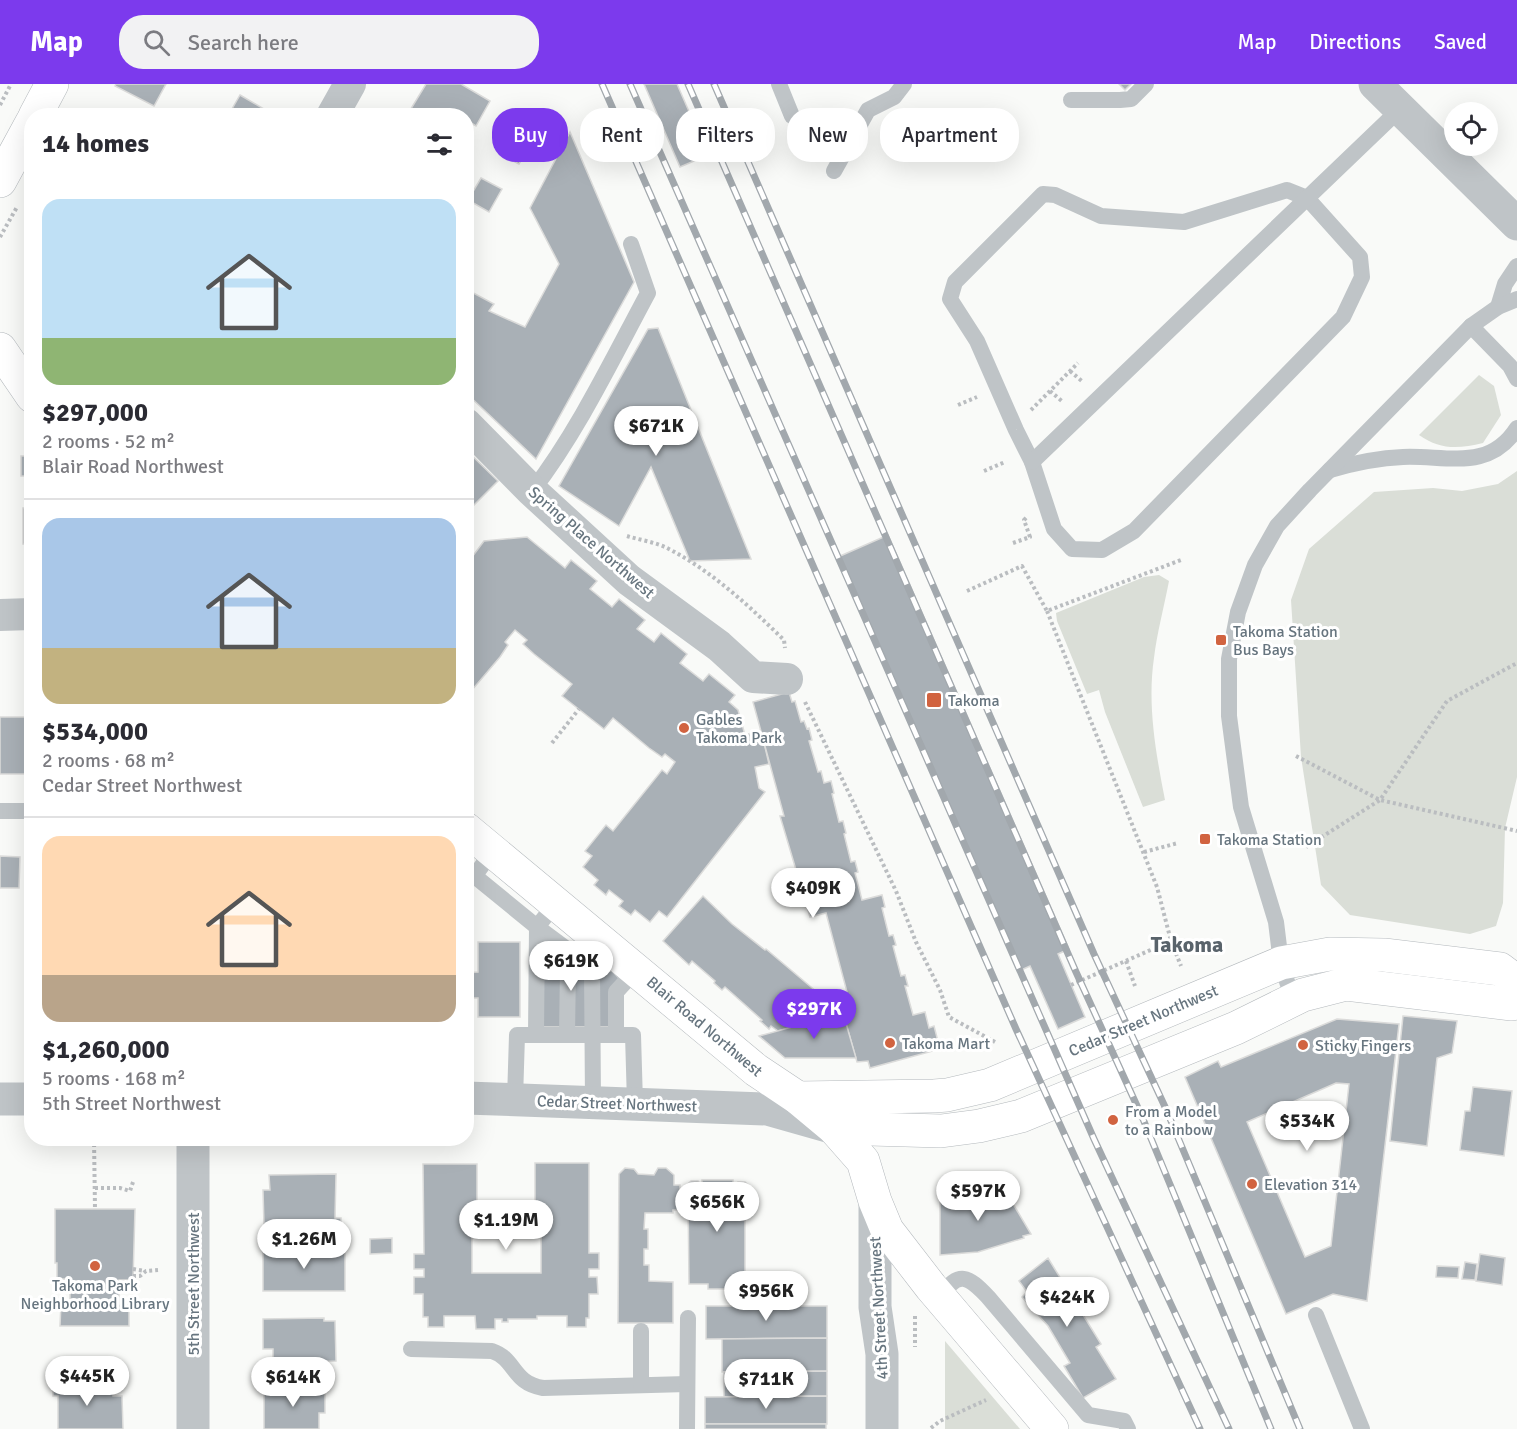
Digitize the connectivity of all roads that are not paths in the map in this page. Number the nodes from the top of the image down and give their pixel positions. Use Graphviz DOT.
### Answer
graph roads {
  1 [pos="52,84"];
  2 [pos="350,84"];
  3 [pos="779,84"];
  4 [pos="904,84"];
  5 [pos="1146,84"];
  6 [pos="1375,84"];
  7 [pos="1071,100"];
  8 [pos="39,108"];
  9 [pos="336,108"];
  10 [pos="789,108"];
  11 [pos="1400,109"];
  12 [pos="24,137"];
  13 [pos="834,171"];
  14 [pos="0,181"];
  15 [pos="1307,198"];
  16 [pos="1517,224"];
  17 [pos="631,244"];
  18 [pos="1517,266"];
  19 [pos="1517,298"];
  20 [pos="1498,307"];
  21 [pos="1471,326"];
  22 [pos="0,349"];
  23 [pos="1517,379"];
  24 [pos="24,384"];
  25 [pos="1517,428"];
  26 [pos="474,432"];
  27 [pos="1032,462"];
  28 [pos="1329,471"];
  29 [pos="532,491"];
  30 [pos="24,614"];
  31 [pos="0,615"];
  32 [pos="787,679"];
  33 [pos="0,811"];
  34 [pos="24,811"];
  35 [pos="474,836"];
  36 [pos="546,915"];
  37 [pos="585,945"];
  38 [pos="1281,963"];
  39 [pos="637,969"];
  40 [pos="1517,982"];
  41 [pos="1293,1000"];
  42 [pos="1517,1001"];
  43 [pos="536,1035"];
  44 [pos="567,1035"];
  45 [pos="591,1035"];
  46 [pos="625,1035"];
  47 [pos="474,1098"];
  48 [pos="798,1098"];
  49 [pos="0,1099"];
  50 [pos="24,1099"];
  51 [pos="515,1099"];
  52 [pos="593,1102"];
  53 [pos="635,1103"];
  54 [pos="767,1109"];
  55 [pos="834,1128"];
  56 [pos="194,1146"];
  57 [pos="874,1201"];
  58 [pos="941,1296"];
  59 [pos="1316,1315"];
  60 [pos="688,1318"];
  61 [pos="641,1331"];
  62 [pos="411,1349"];
  63 [pos="687,1384"];
  64 [pos="641,1386"];
  65 [pos="193,1429"];
  66 [pos="687,1429"];
  67 [pos="882,1429"];
  68 [pos="1052,1429"];
  69 [pos="1128,1429"];
  70 [pos="1362,1429"];
  1 -- 8 [label="main road"];
  2 -- 9 [label="street"];
  3 -- 10 [label="lane"];
  4 -- 13 [label="lane"];
  5 -- 7 [label="lane"];
  6 -- 11 [label="street"];
  11 -- 15 [label="lane"];
  11 -- 16 [label="street"];
  12 -- 14 [label="main road"];
  15 -- 27 [label="lane"];
  15 -- 27 [label="lane"];
  15 -- 27 [label="lane"];
  17 -- 29 [label="lane"];
  18 -- 20 [label="lane"];
  19 -- 20 [label="lane"];
  20 -- 21 [label="lane"];
  21 -- 23 [label="lane"];
  21 -- 28 [label="lane"];
  22 -- 24 [label="main road"];
  25 -- 28 [label="lane"];
  26 -- 29 [label="street, Spring Place Northwest"];
  28 -- 38 [label="lane"];
  29 -- 32 [label="street, Spring Place Northwest"];
  30 -- 31 [label="street"];
  33 -- 34 [label="lane"];
  35 -- 36 [label="main road, Blair Road Northwest"];
  36 -- 37 [label="main road, Blair Road Northwest"];
  36 -- 43 [label="lane"];
  37 -- 39 [label="main road, Blair Road Northwest"];
  37 -- 44 [label="lane"];
  37 -- 45 [label="lane"];
  38 -- 40 [label="main road, Cedar Street Northwest"];
  38 -- 41 [label="lane"];
  38 -- 48 [label="main road, Cedar Street Northwest"];
  39 -- 46 [label="lane"];
  39 -- 48 [label="main road, Blair Road Northwest"];
  41 -- 42 [label="main road, Cedar Street Northwest"];
  41 -- 55 [label="main road, Cedar Street Northwest"];
  43 -- 44 [label="lane"];
  43 -- 51 [label="lane"];
  44 -- 45 [label="lane"];
  45 -- 46 [label="lane"];
  45 -- 52 [label="lane"];
  46 -- 53 [label="lane"];
  47 -- 51 [label="street, Cedar Street Northwest"];
  48 -- 54 [label="street, Cedar Street Northwest"];
  48 -- 55 [label="main road, Blair Road Northwest"];
  49 -- 50 [label="street"];
  51 -- 52 [label="street, Cedar Street Northwest"];
  52 -- 53 [label="street, Cedar Street Northwest"];
  53 -- 54 [label="street, Cedar Street Northwest"];
  54 -- 55 [label="street, Cedar Street Northwest"];
  55 -- 57 [label="main road, 4th Street Northwest"];
  56 -- 65 [label="street, 5th Street Northwest"];
  57 -- 58 [label="main road"];
  57 -- 67 [label="street, 4th Street Northwest"];
  58 -- 68 [label="main road"];
  58 -- 69 [label="lane"];
  59 -- 70 [label="lane"];
  60 -- 63 [label="lane"];
  61 -- 64 [label="lane"];
  62 -- 64 [label="lane"];
  63 -- 64 [label="lane"];
  63 -- 66 [label="lane"];
}
